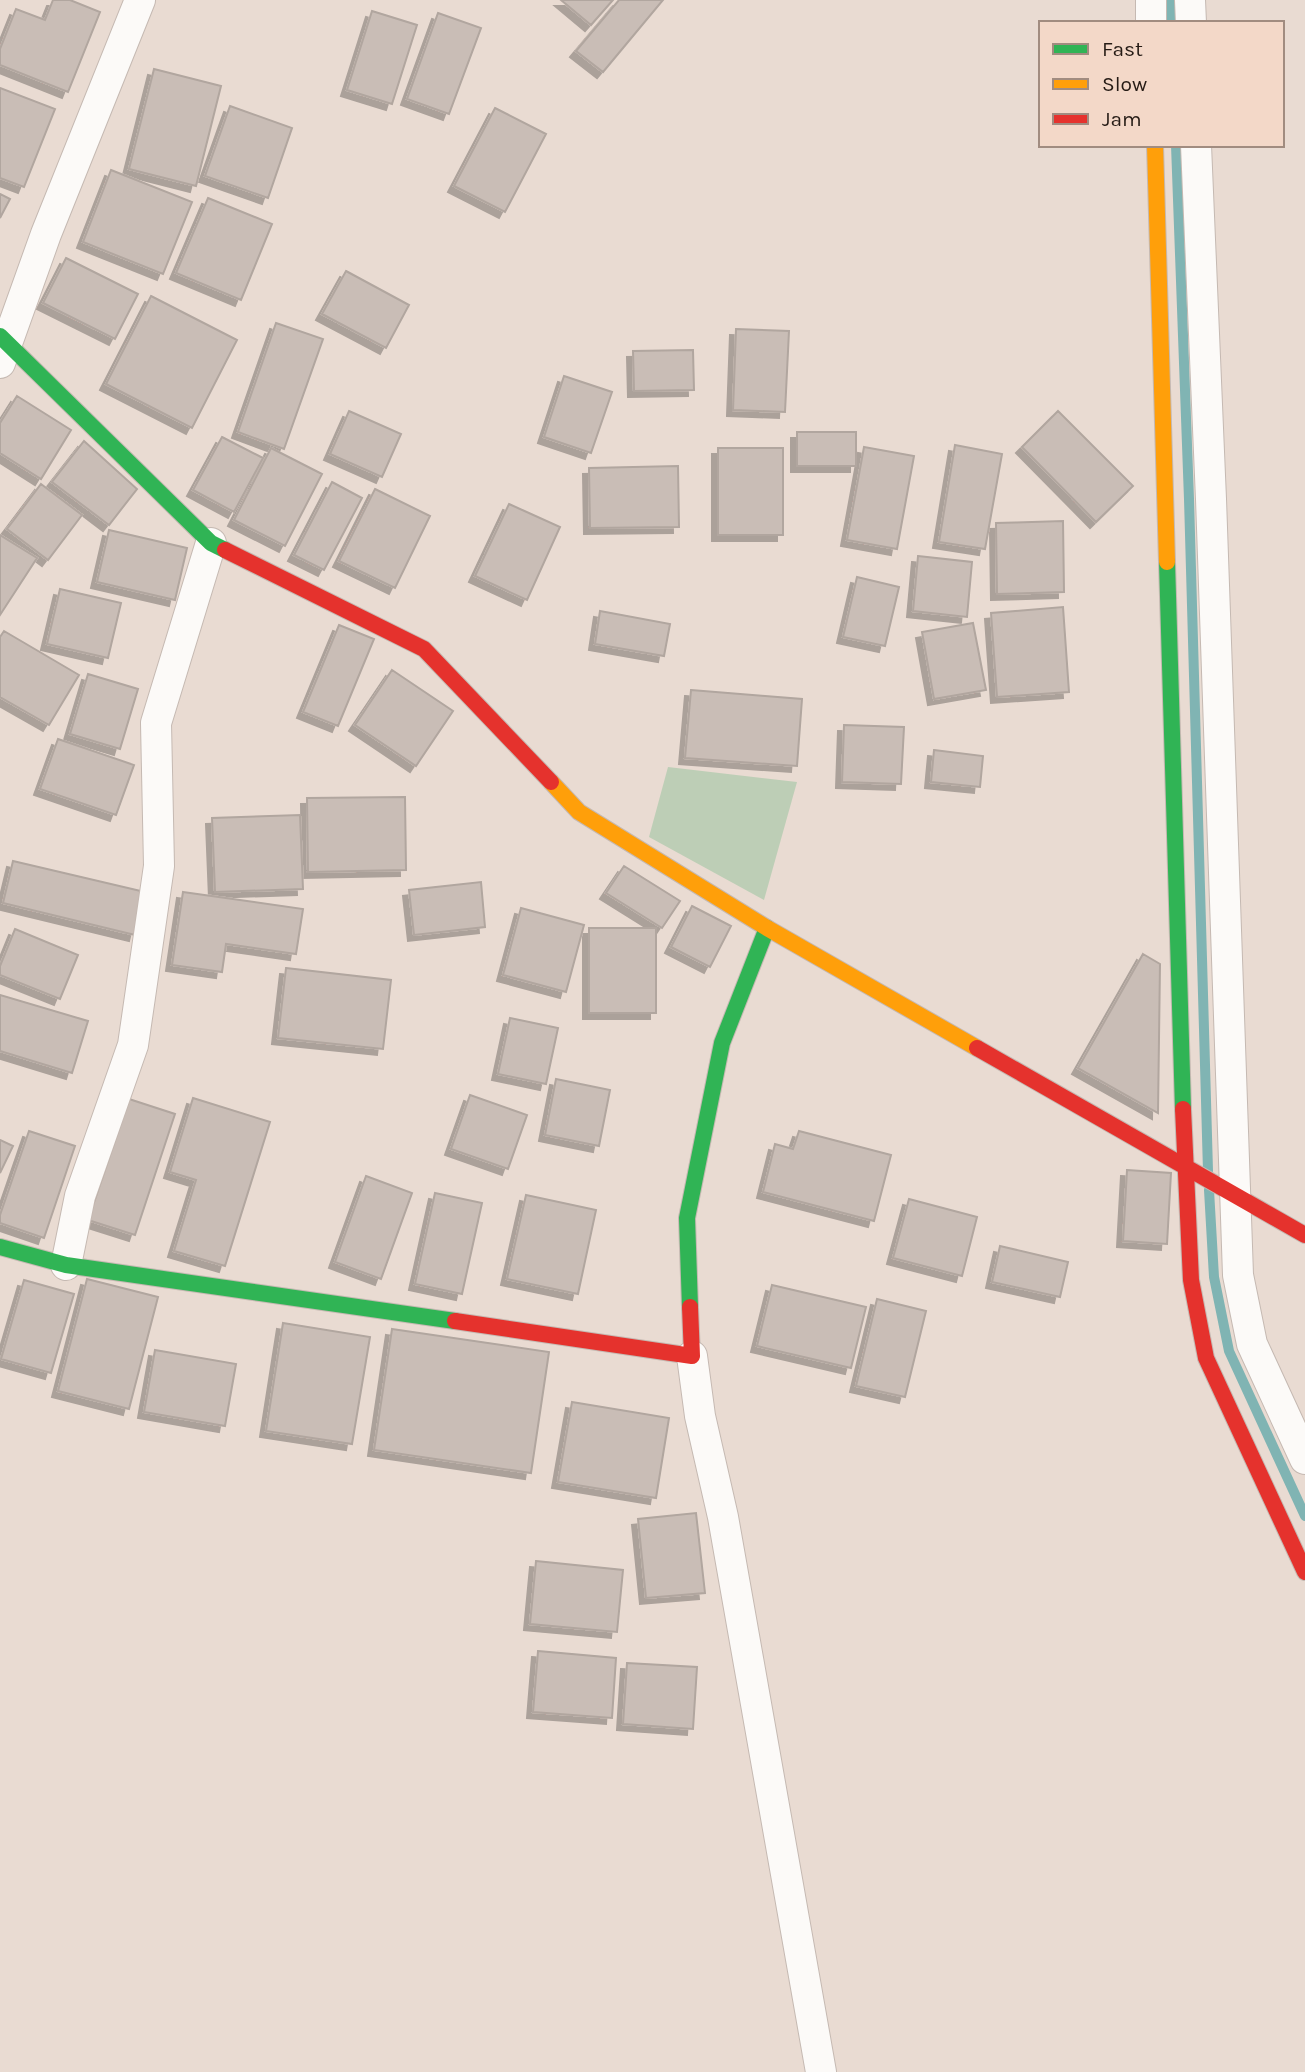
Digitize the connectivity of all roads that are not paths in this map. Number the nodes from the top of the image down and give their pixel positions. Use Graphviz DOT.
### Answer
graph roads {
  1 [pos="140,0"];
  2 [pos="1151,0"];
  3 [pos="1190,0"];
  4 [pos="1151,21"];
  5 [pos="1191,21"];
  6 [pos="1155,147"];
  7 [pos="1196,147"];
  8 [pos="3,347"];
  9 [pos="211,543"];
  10 [pos="767,928"];
  11 [pos="1185,1168"];
  12 [pos="1229,1194"];
  13 [pos="1305,1236"];
  14 [pos="0,1247"];
  15 [pos="66,1265"];
  16 [pos="692,1356"];
  17 [pos="1305,1459"];
  18 [pos="1305,1572"];
  19 [pos="821,2072"];
  1 -- 8 [label="street"];
  2 -- 4 [label="street"];
  3 -- 5 [label="street"];
  6 -- 11 [label="street"];
  7 -- 12 [label="street"];
  8 -- 9 [label="street"];
  9 -- 10 [label="street"];
  9 -- 15 [label="street"];
  10 -- 11 [label="street"];
  10 -- 16 [label="street"];
  11 -- 12 [label="street"];
  11 -- 18 [label="street"];
  12 -- 13 [label="street"];
  12 -- 17 [label="street"];
  14 -- 15 [label="street"];
  15 -- 16 [label="street"];
  16 -- 19 [label="street"];
}
